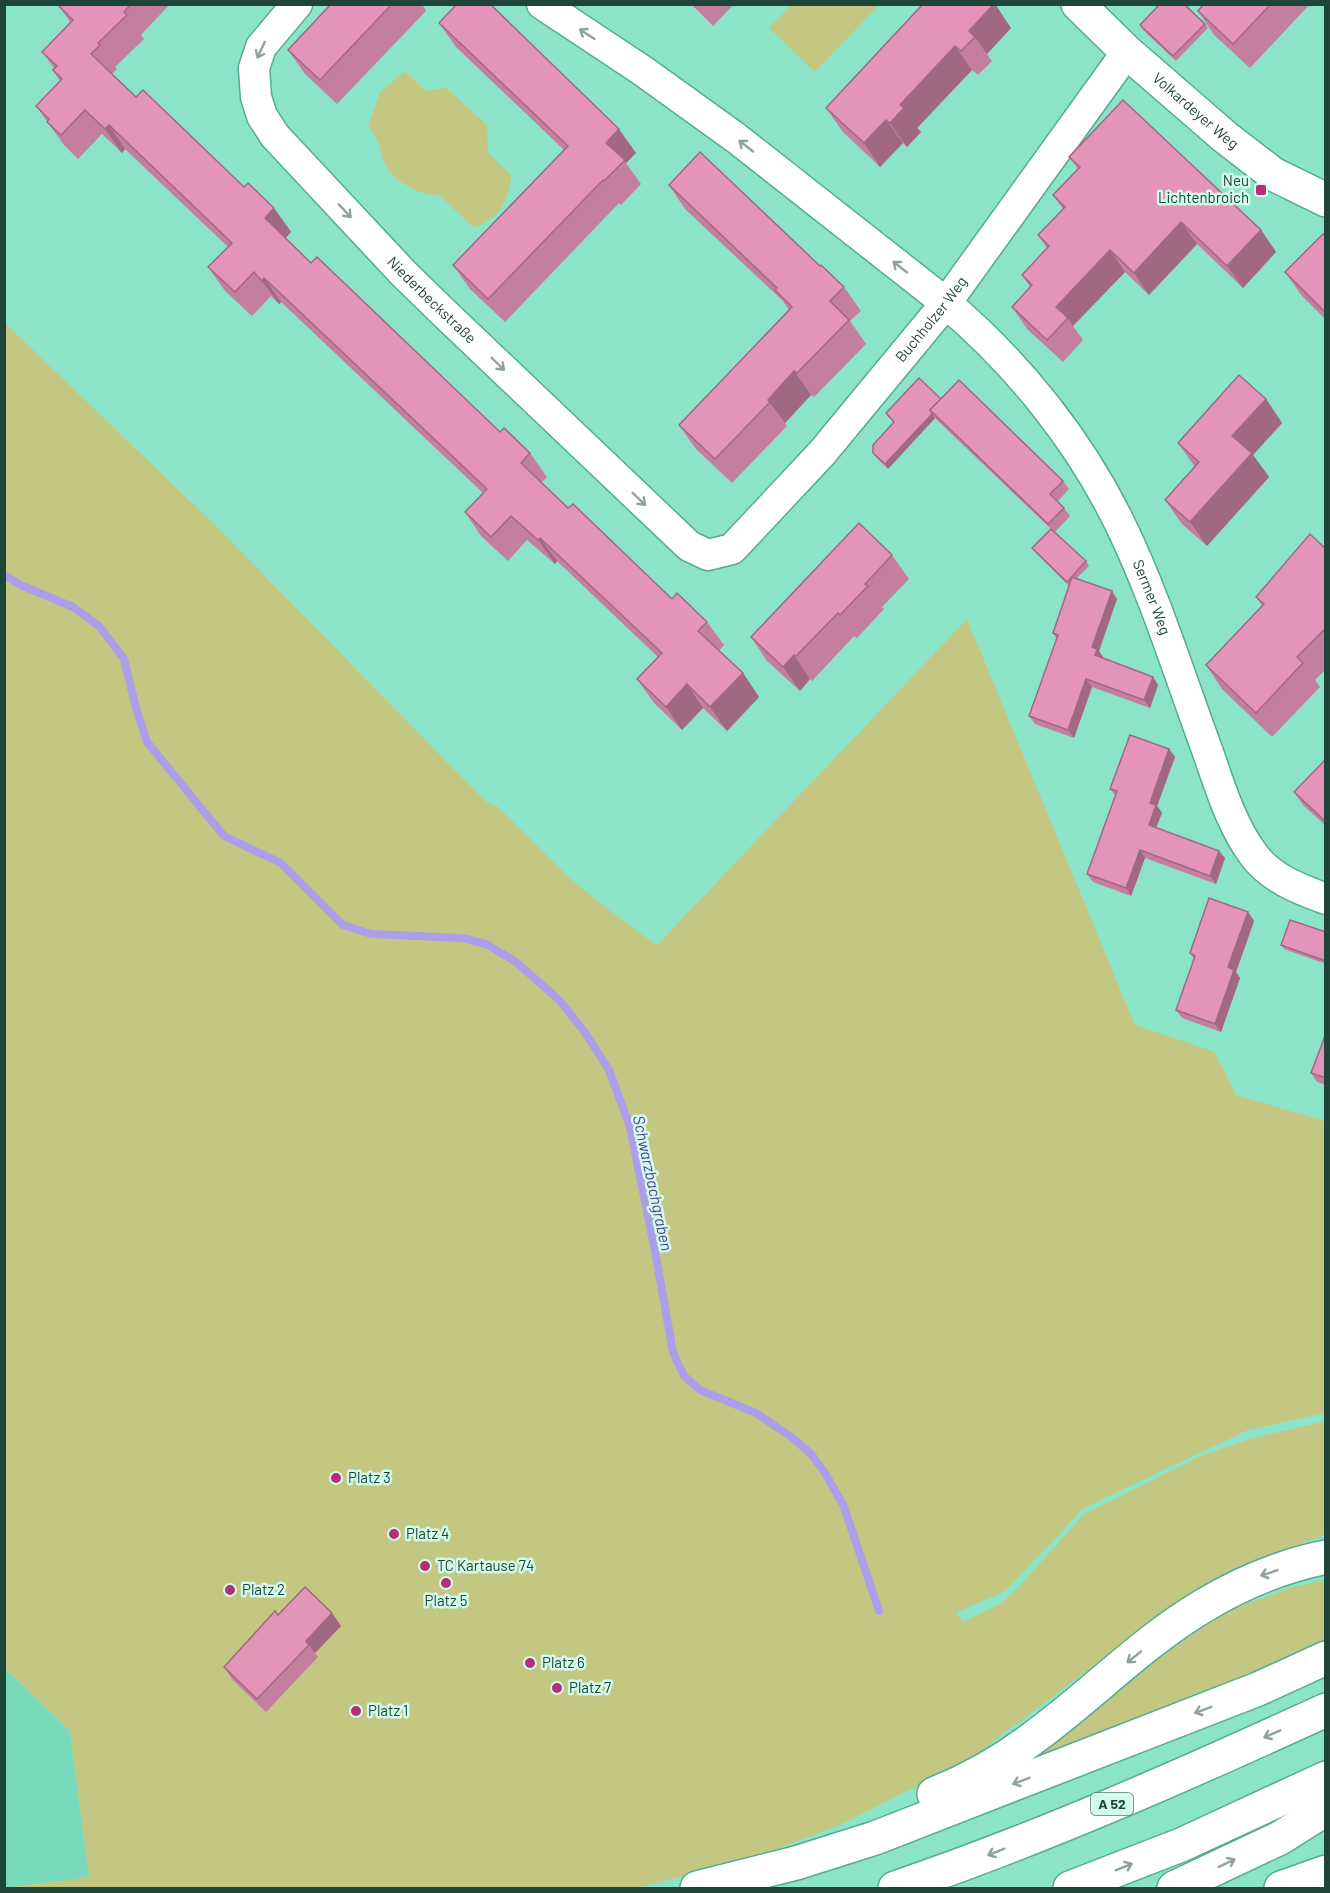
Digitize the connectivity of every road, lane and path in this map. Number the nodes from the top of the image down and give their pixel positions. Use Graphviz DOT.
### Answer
graph roads {
  1 [pos="297,4"];
  2 [pos="542,4"];
  3 [pos="1078,4"];
  4 [pos="1127,52"];
  5 [pos="1326,200"];
  6 [pos="946,303"];
  7 [pos="708,555"];
  8 [pos="1326,899"];
  9 [pos="1326,1557"];
  10 [pos="1326,1658"];
  11 [pos="1326,1710"];
  12 [pos="1326,1779"];
  13 [pos="1326,1809"];
  14 [pos="774,1868"];
  15 [pos="1326,1872"];
  16 [pos="698,1888"];
  17 [pos="895,1888"];
  18 [pos="1070,1888"];
  19 [pos="1174,1888"];
  20 [pos="1281,1888"];
  1 -- 7 [label="street, Niederbeckstraße, one-way"];
  6 -- 2 [label="street, one-way"];
  3 -- 4 [label="main road, Volkardeyer Weg"];
  4 -- 5 [label="main road, Volkardeyer Weg"];
  4 -- 6 [label="street, Buchholzer Weg"];
  6 -- 7 [label="street, Buchholzer Weg"];
  6 -- 8 [label="street, Sermer Weg"];
  9 -- 14 [label="main road, one-way"];
  10 -- 14 [label="main road, one-way"];
  11 -- 17 [label="main road, A 52, one-way"];
  18 -- 12 [label="main road, one-way"];
  19 -- 13 [label="main road, one-way"];
  14 -- 16 [label="main road"];
  15 -- 20 [label="main road"];
}
